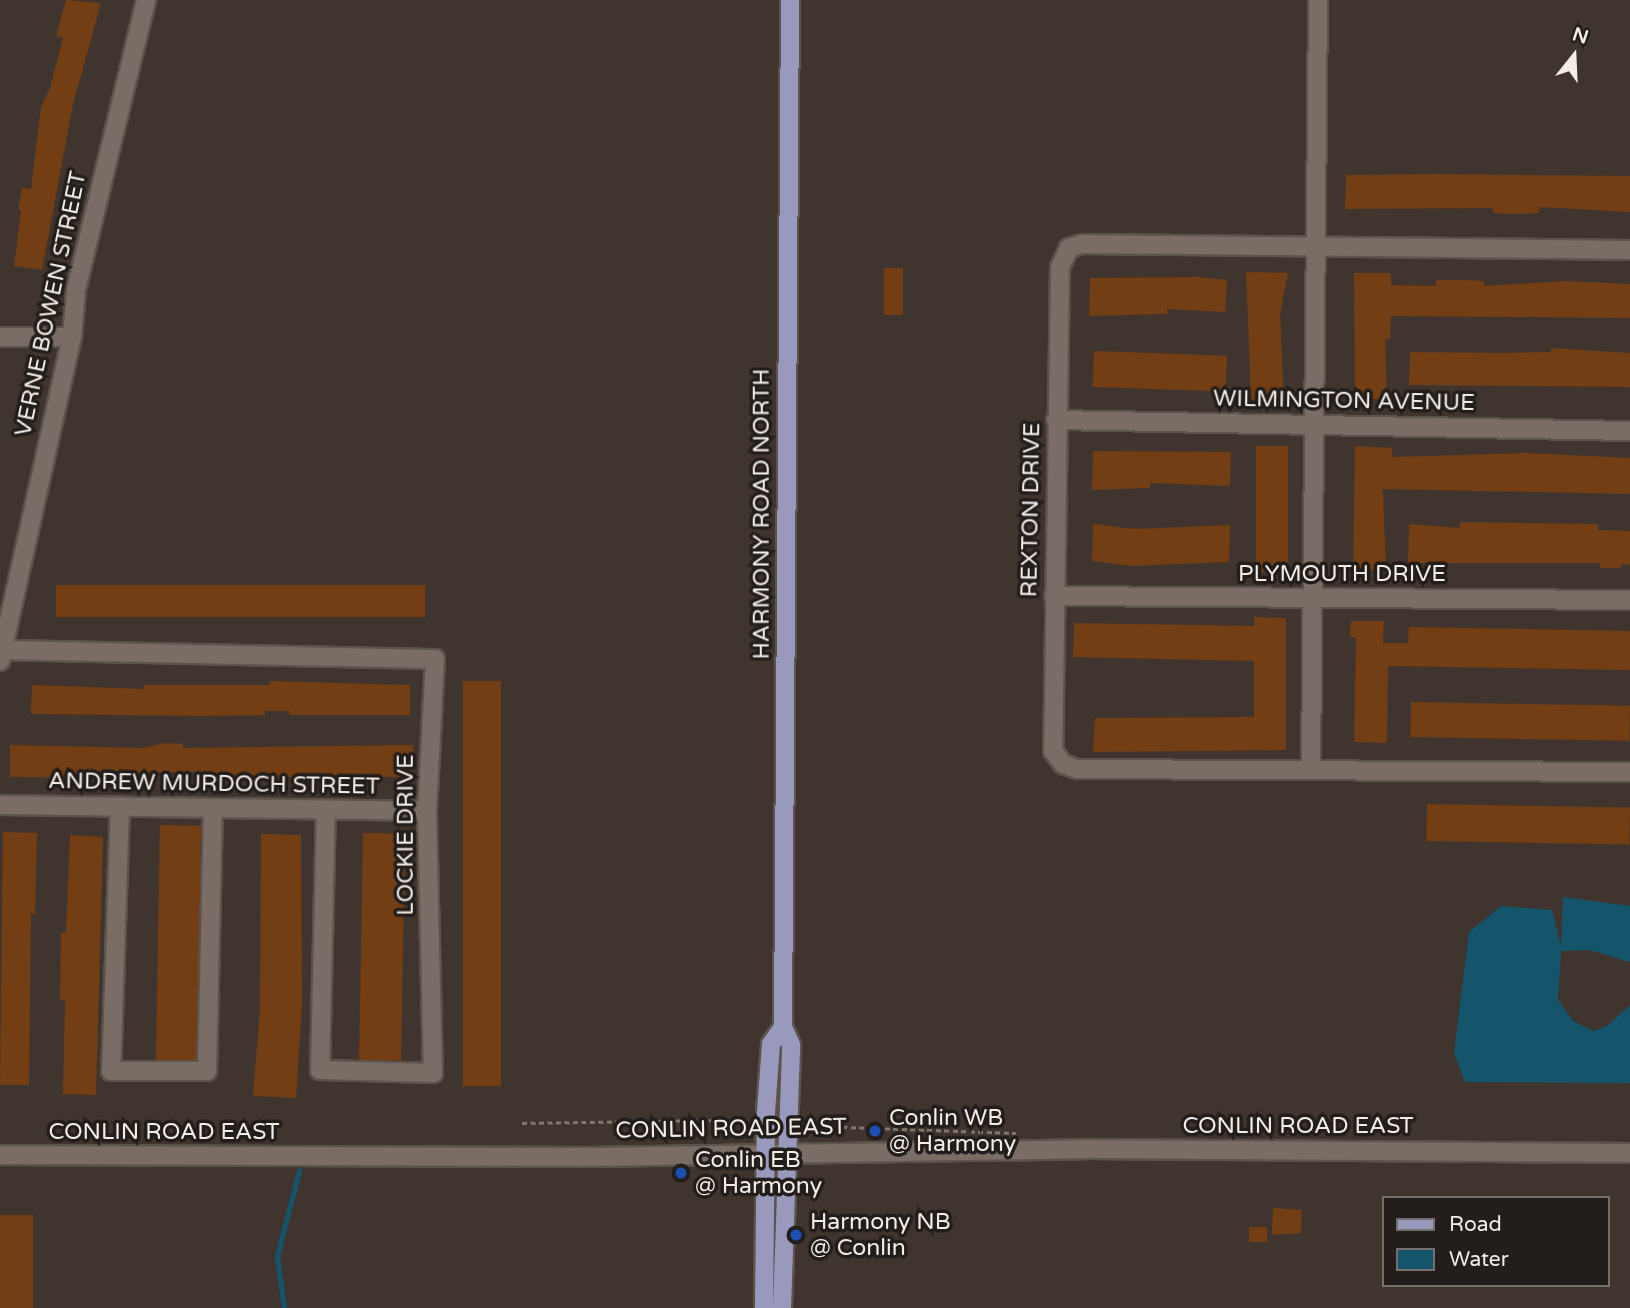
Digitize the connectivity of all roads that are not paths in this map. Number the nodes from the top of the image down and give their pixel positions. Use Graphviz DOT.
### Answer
graph roads {
  1 [pos="146,0"];
  2 [pos="790,0"];
  3 [pos="1318,0"];
  4 [pos="1315,247"];
  5 [pos="1630,250"];
  6 [pos="0,337"];
  7 [pos="72,337"];
  8 [pos="1056,420"];
  9 [pos="1311,425"];
  10 [pos="1630,431"];
  11 [pos="1054,596"];
  12 [pos="1315,598"];
  13 [pos="1630,600"];
  14 [pos="2,656"];
  15 [pos="1311,770"];
  16 [pos="1630,772"];
  17 [pos="0,805"];
  18 [pos="120,806"];
  19 [pos="213,810"];
  20 [pos="427,811"];
  21 [pos="326,812"];
  22 [pos="783,1027"];
  23 [pos="765,1152"];
  24 [pos="788,1152"];
  25 [pos="1630,1153"];
  26 [pos="0,1155"];
  27 [pos="764,1308"];
  28 [pos="782,1308"];
  1 -- 7 [label="street, VERNE BOWEN STREET"];
  2 -- 22 [label="main road, HARMONY ROAD NORTH"];
  3 -- 4 [label="street"];
  4 -- 5 [label="street, REXTON DRIVE"];
  4 -- 8 [label="street, REXTON DRIVE"];
  4 -- 9 [label="street"];
  6 -- 7 [label="street"];
  7 -- 14 [label="street, VERNE BOWEN STREET"];
  8 -- 9 [label="street, WILMINGTON AVENUE"];
  8 -- 11 [label="street, REXTON DRIVE"];
  9 -- 10 [label="street, WILMINGTON AVENUE"];
  9 -- 12 [label="street"];
  11 -- 12 [label="street, PLYMOUTH DRIVE"];
  11 -- 15 [label="street, REXTON DRIVE"];
  12 -- 13 [label="street, PLYMOUTH DRIVE"];
  12 -- 15 [label="street"];
  14 -- 20 [label="street, LOCKIE DRIVE"];
  15 -- 16 [label="street, REXTON DRIVE"];
  17 -- 18 [label="street, ANDREW MURDOCH STREET"];
  18 -- 19 [label="street, ANDREW MURDOCH STREET"];
  18 -- 19 [label="street"];
  19 -- 21 [label="street, ANDREW MURDOCH STREET"];
  20 -- 21 [label="street, ANDREW MURDOCH STREET"];
  20 -- 21 [label="street, LOCKIE DRIVE"];
  22 -- 23 [label="main road, HARMONY ROAD NORTH"];
  22 -- 24 [label="main road, HARMONY ROAD NORTH"];
  23 -- 24 [label="street, CONLIN ROAD EAST"];
  23 -- 26 [label="street, CONLIN ROAD EAST"];
  23 -- 27 [label="main road, HARMONY ROAD NORTH"];
  24 -- 25 [label="street, CONLIN ROAD EAST"];
  24 -- 28 [label="main road, HARMONY ROAD NORTH"];
}
